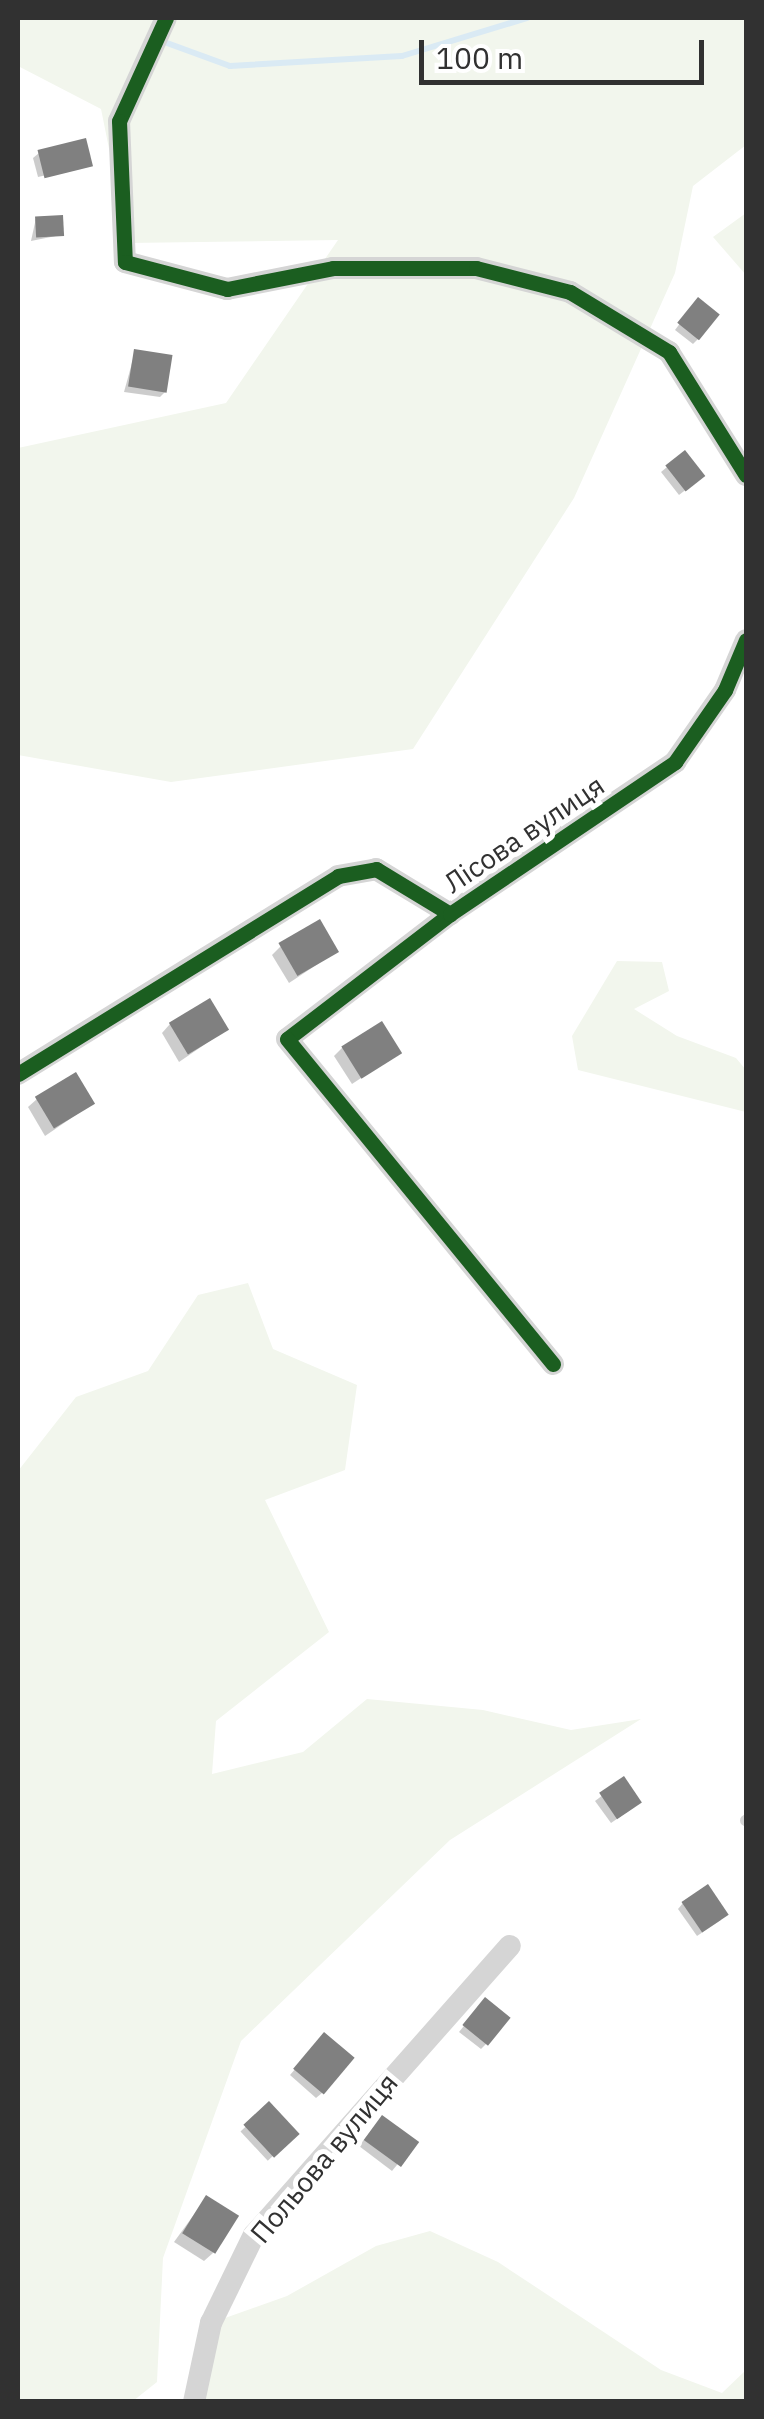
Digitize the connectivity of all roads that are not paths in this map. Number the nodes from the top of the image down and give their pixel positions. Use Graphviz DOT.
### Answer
graph roads {
  1 [pos="166,18"];
  2 [pos="746,475"];
  3 [pos="746,640"];
  4 [pos="450,914"];
  5 [pos="18,1074"];
  6 [pos="554,1364"];
  7 [pos="510,1946"];
  8 [pos="194,2402"];
  1 -- 2 [label="street"];
  3 -- 4 [label="street, Лісова вулиця"];
  4 -- 5 [label="street, Лісова вулиця"];
  4 -- 6 [label="street"];
  7 -- 8 [label="street, Польова вулиця"];
}
